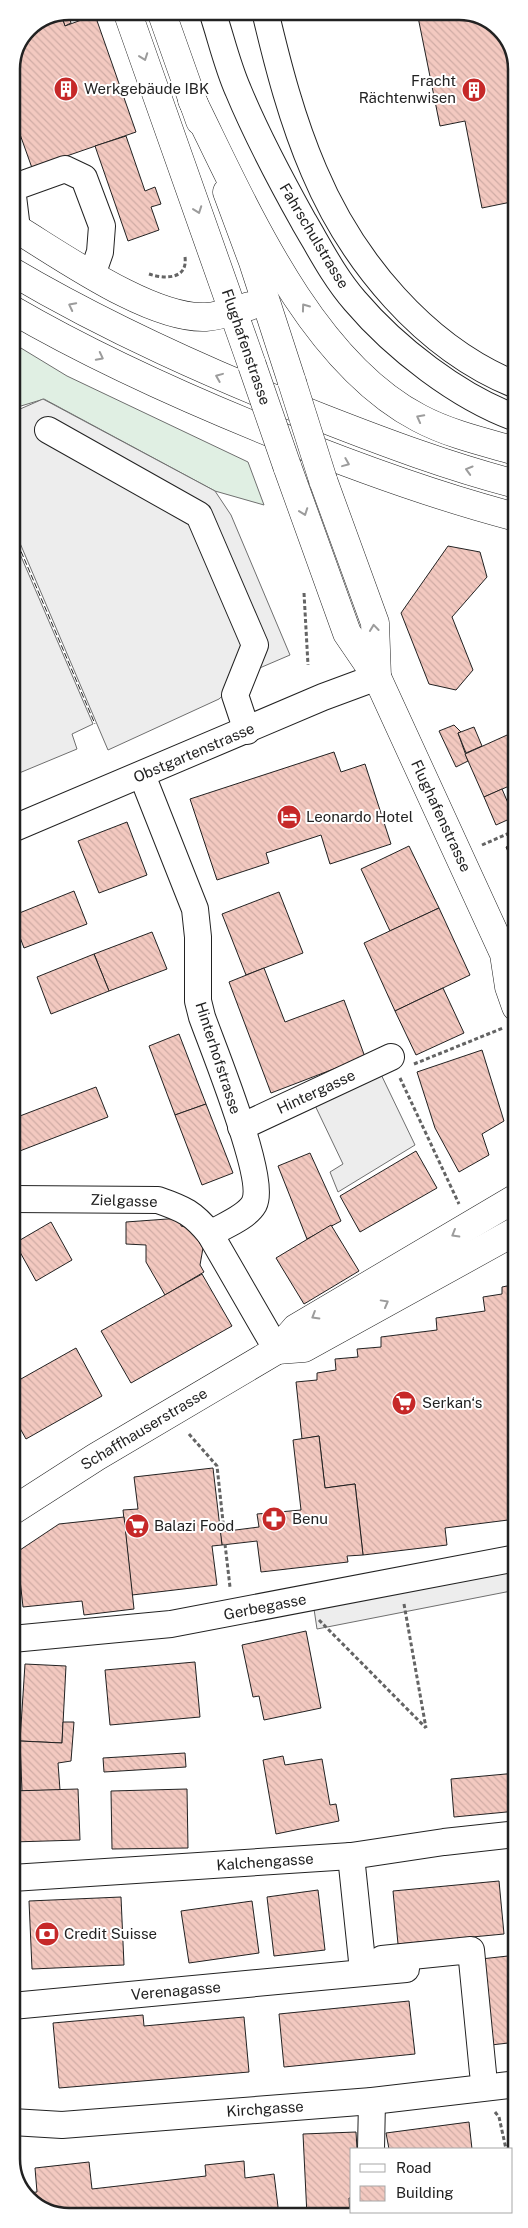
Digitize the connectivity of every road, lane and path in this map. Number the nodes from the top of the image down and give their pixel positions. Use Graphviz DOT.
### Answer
graph roads {
  1 [pos="130,20"];
  2 [pos="163,20"];
  3 [pos="215,20"];
  4 [pos="267,20"];
  5 [pos="192,100"];
  6 [pos="20,183"];
  7 [pos="20,232"];
  8 [pos="185,252"];
  9 [pos="141,270"];
  10 [pos="92,275"];
  11 [pos="20,276"];
  12 [pos="266,301"];
  13 [pos="234,311"];
  14 [pos="20,314"];
  15 [pos="508,381"];
  16 [pos="508,414"];
  17 [pos="48,430"];
  18 [pos="508,449"];
  19 [pos="508,482"];
  20 [pos="508,515"];
  21 [pos="377,677"];
  22 [pos="247,731"];
  23 [pos="142,775"];
  24 [pos="20,826"];
  25 [pos="508,834"];
  26 [pos="480,846"];
  27 [pos="508,957"];
  28 [pos="508,1018"];
  29 [pos="394,1064"];
  30 [pos="241,1127"];
  31 [pos="20,1199"];
  32 [pos="508,1203"];
  33 [pos="459,1204"];
  34 [pos="210,1234"];
  35 [pos="508,1239"];
  36 [pos="277,1350"];
  37 [pos="189,1434"];
  38 [pos="20,1507"];
  39 [pos="224,1531"];
  40 [pos="226,1544"];
  41 [pos="508,1560"];
  42 [pos="400,1582"];
  43 [pos="299,1600"];
  44 [pos="233,1613"];
  45 [pos="20,1638"];
  46 [pos="508,1835"];
  47 [pos="351,1856"];
  48 [pos="20,1877"];
  49 [pos="362,1961"];
  50 [pos="406,1969"];
  51 [pos="340,1976"];
  52 [pos="20,2005"];
  53 [pos="483,2073"];
  54 [pos="508,2085"];
  55 [pos="372,2101"];
  56 [pos="493,2110"];
  57 [pos="20,2122"];
  58 [pos="371,2148"];
  59 [pos="506,2148"];
  1 -- 13 [label="main road, Flughafenstrasse, one-way"];
  2 -- 5 [label="main road, Flughafenstrasse"];
  3 -- 16 [label="street, Fahrschulstrasse"];
  4 -- 15 [label="street"];
  5 -- 12 [label="main road, Flughafenstrasse"];
  18 -- 5 [label="main road, one-way"];
  6 -- 10 [label="street"];
  7 -- 10 [label="main road"];
  8 -- 9 [label="path"];
  10 -- 13 [label="main road"];
  19 -- 11 [label="main road, one-way"];
  12 -- 13 [label="main road"];
  21 -- 12 [label="main road, Flughafenstrasse, one-way, bridge"];
  13 -- 21 [label="main road, Flughafenstrasse, one-way, bridge"];
  14 -- 20 [label="main road, one-way"];
  17 -- 22 [label="street"];
  21 -- 22 [label="street, Obstgartenstrasse"];
  21 -- 27 [label="main road, Flughafenstrasse"];
  22 -- 23 [label="street, Obstgartenstrasse"];
  23 -- 24 [label="street, Obstgartenstrasse"];
  23 -- 30 [label="street, Hinterhofstrasse"];
  25 -- 26 [label="path"];
  28 -- 29 [label="path"];
  29 -- 30 [label="street, Hintergasse"];
  29 -- 33 [label="path"];
  30 -- 34 [label="street, Hinterhofstrasse"];
  31 -- 34 [label="street, Zielgasse"];
  32 -- 36 [label="main road, Schaffhauserstrasse, one-way"];
  34 -- 36 [label="street, Zielgasse"];
  36 -- 35 [label="main road, Schaffhauserstrasse, one-way"];
  36 -- 38 [label="main road, Schaffhauserstrasse"];
  37 -- 39 [label="path"];
  40 -- 44 [label="path"];
  41 -- 42 [label="street, Gerbegasse"];
  42 -- 43 [label="street, Gerbegasse"];
  42 -- 43 [label="path"];
  43 -- 44 [label="street, Gerbegasse"];
  44 -- 45 [label="street, Gerbegasse"];
  46 -- 47 [label="street, Kalchengasse"];
  47 -- 48 [label="street, Kalchengasse"];
  47 -- 49 [label="street"];
  49 -- 51 [label="street"];
  49 -- 53 [label="street"];
  50 -- 51 [label="street, Verenagasse"];
  51 -- 52 [label="street, Verenagasse"];
  54 -- 55 [label="street, Kirchgasse"];
  55 -- 57 [label="street, Kirchgasse"];
  55 -- 58 [label="street"];
  56 -- 59 [label="path"];
}
